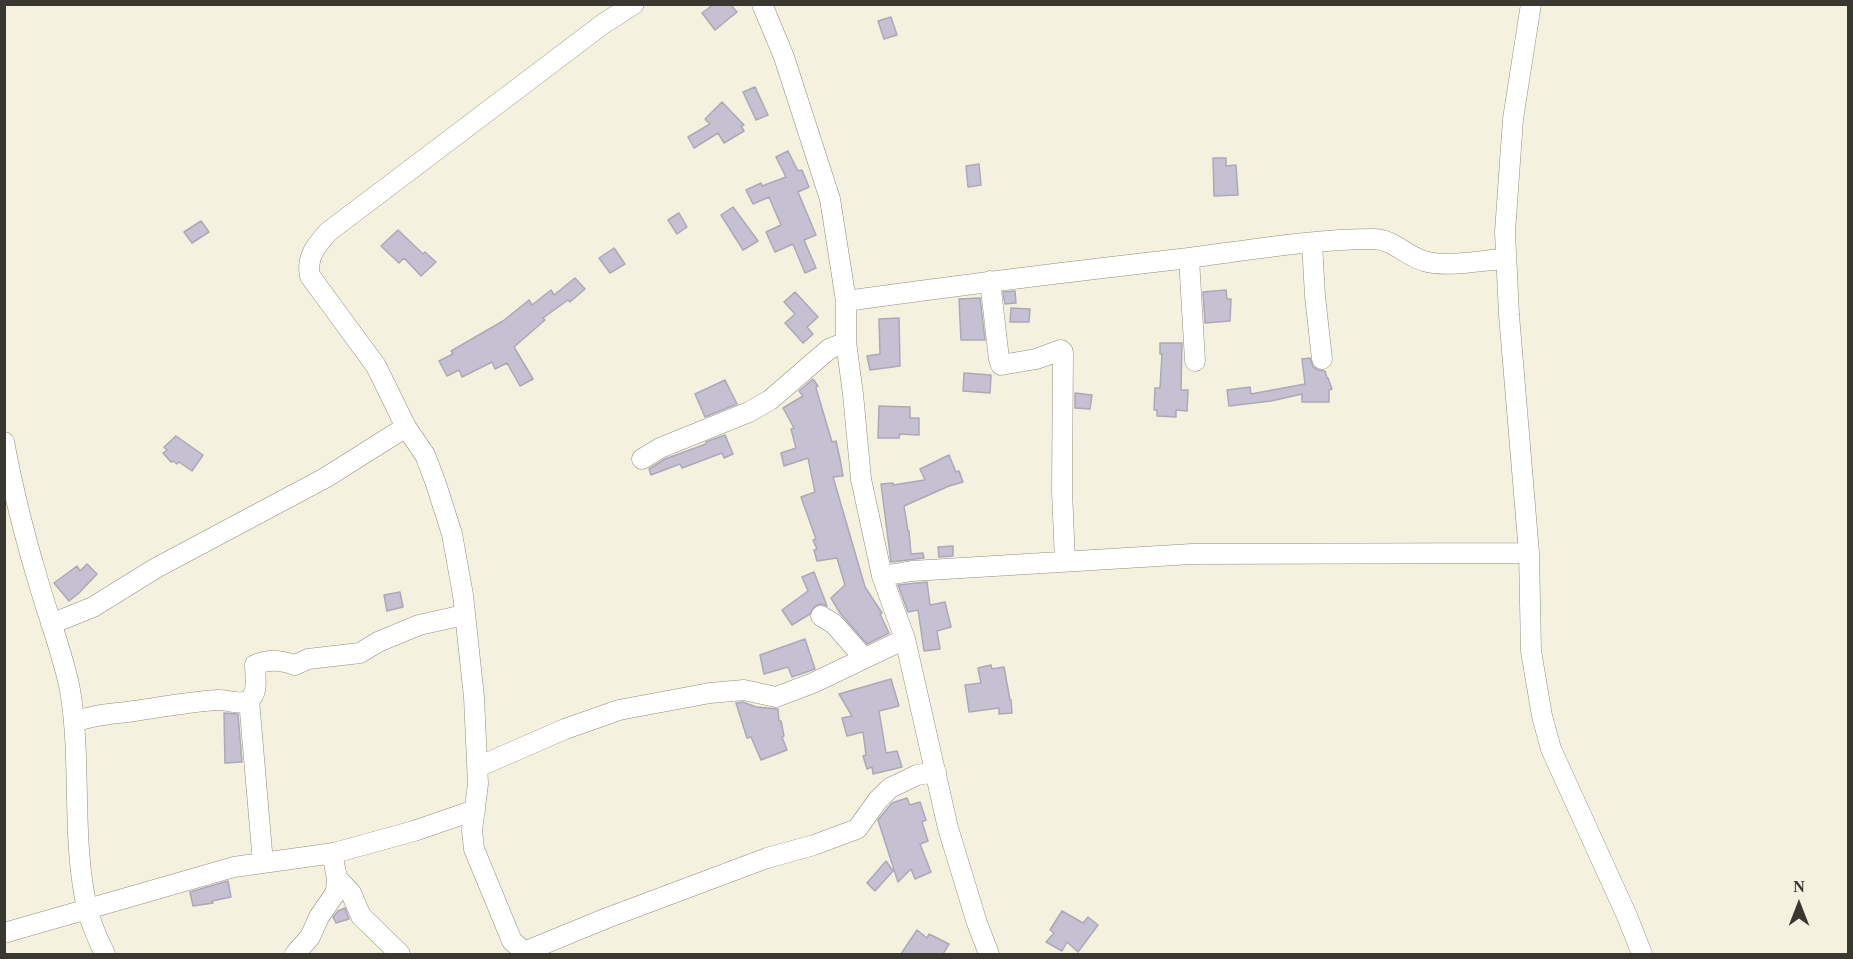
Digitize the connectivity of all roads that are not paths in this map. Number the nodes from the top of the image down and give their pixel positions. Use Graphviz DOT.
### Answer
graph roads {
  1 [pos="634,4"];
  2 [pos="762,4"];
  3 [pos="1531,4"];
  4 [pos="1312,243"];
  5 [pos="1189,258"];
  6 [pos="1505,259"];
  7 [pos="990,281"];
  8 [pos="846,301"];
  9 [pos="846,342"];
  10 [pos="1322,358"];
  11 [pos="1195,361"];
  12 [pos="406,427"];
  13 [pos="4,442"];
  14 [pos="642,459"];
  15 [pos="8,482"];
  16 [pos="1529,553"];
  17 [pos="1065,561"];
  18 [pos="882,576"];
  19 [pos="464,615"];
  20 [pos="821,616"];
  21 [pos="51,624"];
  22 [pos="905,639"];
  23 [pos="864,658"];
  24 [pos="249,700"];
  25 [pos="75,722"];
  26 [pos="478,767"];
  27 [pos="936,772"];
  28 [pos="475,810"];
  29 [pos="332,853"];
  30 [pos="263,863"];
  31 [pos="338,878"];
  32 [pos="87,909"];
  33 [pos="4,933"];
  34 [pos="526,953"];
  35 [pos="105,954"];
  36 [pos="294,954"];
  37 [pos="400,954"];
  38 [pos="989,954"];
  39 [pos="1642,954"];
  1 -- 12 [label="street"];
  2 -- 8 [label="street"];
  3 -- 6 [label="street"];
  4 -- 5 [label="street"];
  4 -- 6 [label="street"];
  4 -- 10 [label="street"];
  5 -- 7 [label="street"];
  5 -- 11 [label="street"];
  6 -- 16 [label="street"];
  7 -- 8 [label="street"];
  7 -- 17 [label="street"];
  8 -- 9 [label="street"];
  9 -- 14 [label="street"];
  9 -- 18 [label="street"];
  12 -- 19 [label="street"];
  12 -- 21 [label="street"];
  13 -- 15 [label="street"];
  15 -- 21 [label="street"];
  16 -- 17 [label="street"];
  16 -- 39 [label="street"];
  17 -- 18 [label="street"];
  18 -- 22 [label="street"];
  19 -- 24 [label="street"];
  19 -- 26 [label="street"];
  20 -- 23 [label="street"];
  21 -- 25 [label="street"];
  22 -- 23 [label="street"];
  22 -- 27 [label="street"];
  23 -- 26 [label="street"];
  24 -- 25 [label="street"];
  24 -- 30 [label="street"];
  25 -- 32 [label="street"];
  26 -- 28 [label="street"];
  27 -- 34 [label="street"];
  27 -- 38 [label="street"];
  28 -- 29 [label="street"];
  28 -- 34 [label="street"];
  29 -- 30 [label="street"];
  29 -- 31 [label="street"];
  30 -- 32 [label="street"];
  31 -- 36 [label="street"];
  31 -- 37 [label="street"];
  32 -- 33 [label="street"];
  32 -- 35 [label="street"];
}
